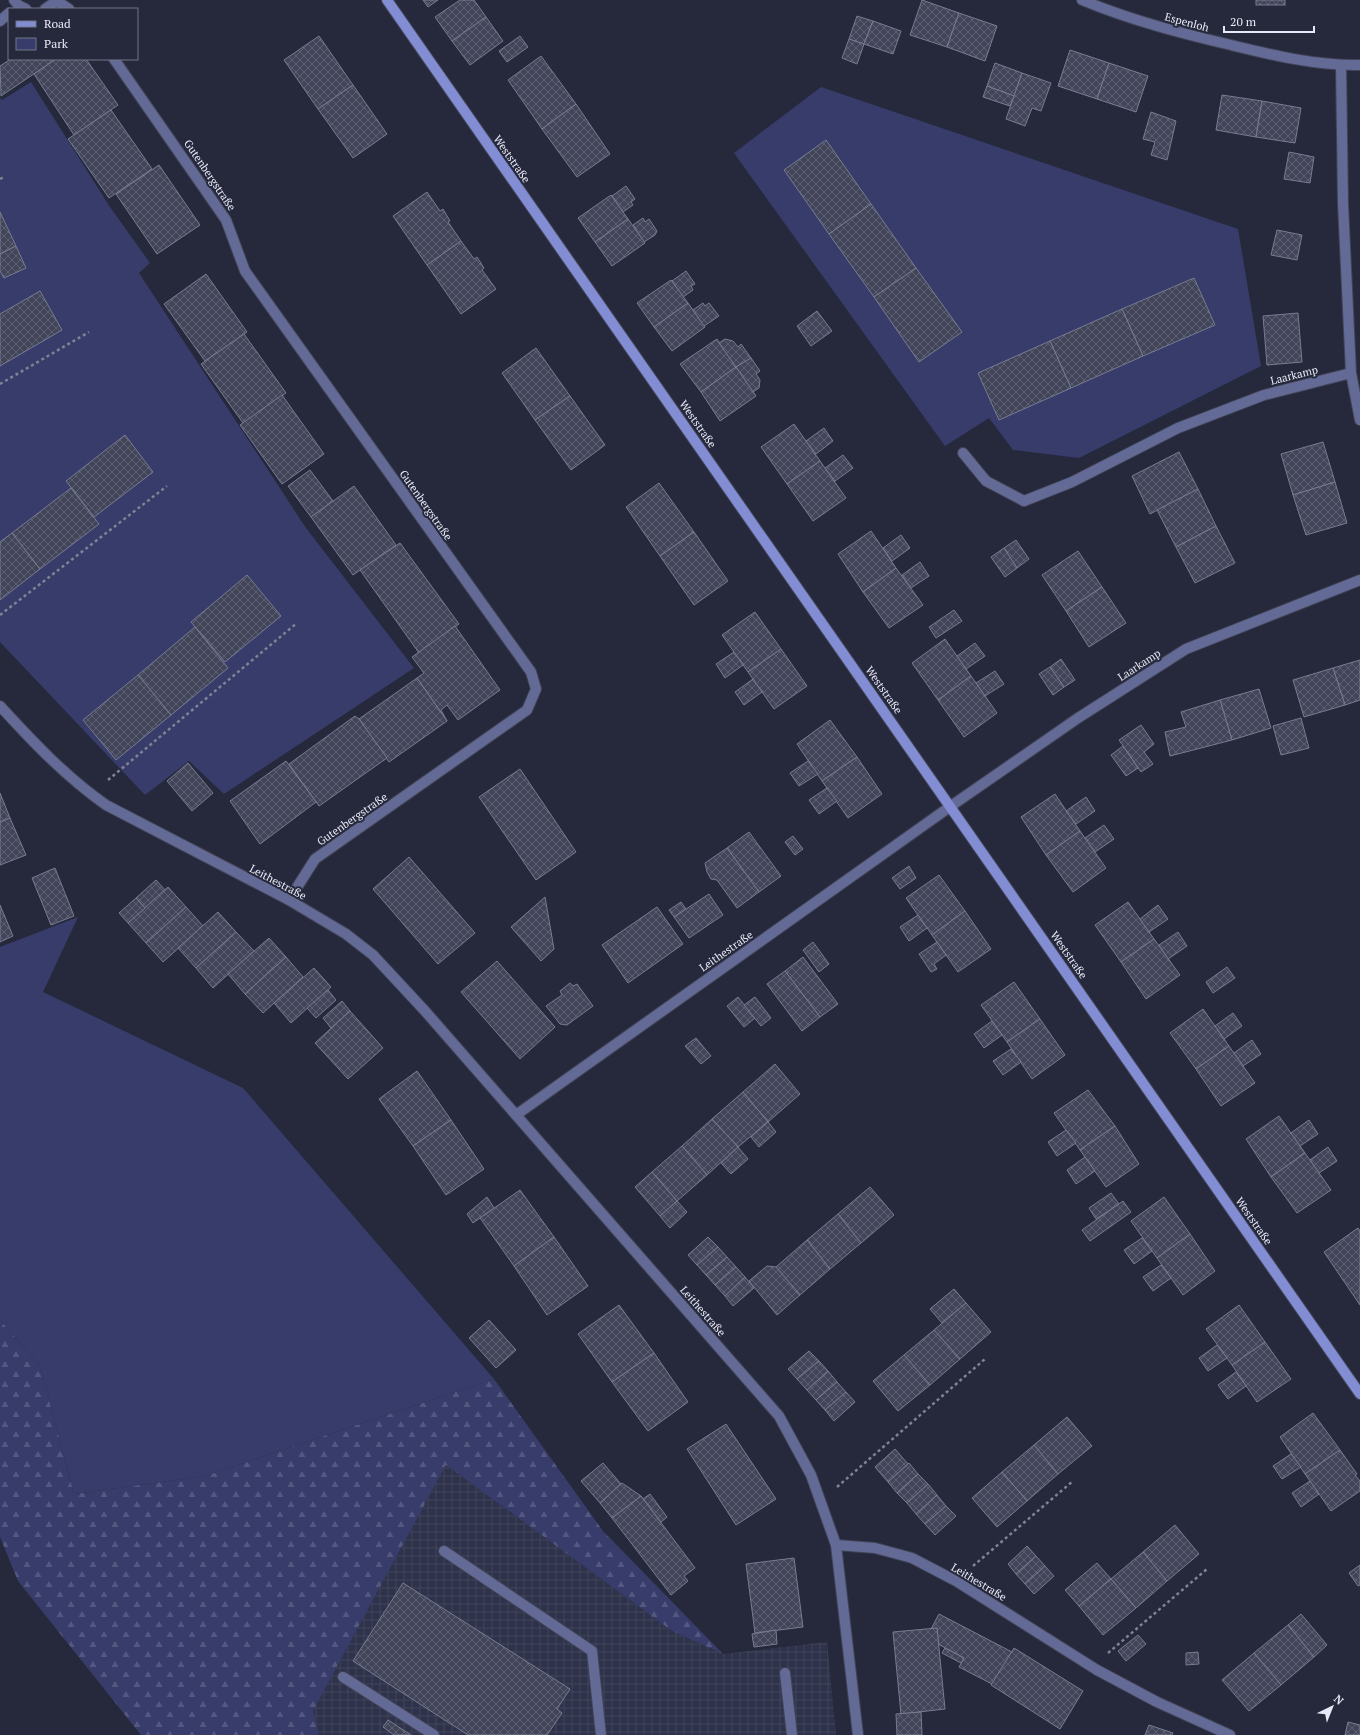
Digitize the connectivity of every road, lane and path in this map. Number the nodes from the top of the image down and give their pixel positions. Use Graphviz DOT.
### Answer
graph roads {
  1 [pos="387,0"];
  2 [pos="1082,0"];
  3 [pos="58,1"];
  4 [pos="47,8"];
  5 [pos="68,8"];
  6 [pos="8,14"];
  7 [pos="0,21"];
  8 [pos="115,60"];
  9 [pos="1360,65"];
  10 [pos="1341,66"];
  11 [pos="4,177"];
  12 [pos="0,178"];
  13 [pos="90,332"];
  14 [pos="1351,373"];
  15 [pos="0,384"];
  16 [pos="1360,420"];
  17 [pos="963,452"];
  18 [pos="167,486"];
  19 [pos="1360,580"];
  20 [pos="0,615"];
  21 [pos="297,623"];
  22 [pos="0,706"];
  23 [pos="90,794"];
  24 [pos="951,806"];
  25 [pos="289,900"];
  26 [pos="516,1115"];
  27 [pos="985,1359"];
  28 [pos="1360,1394"];
  29 [pos="1073,1481"];
  30 [pos="821,1500"];
  31 [pos="836,1545"];
  32 [pos="444,1551"];
  33 [pos="1207,1569"];
  34 [pos="956,1581"];
  35 [pos="1094,1668"];
  36 [pos="785,1673"];
  37 [pos="343,1677"];
  38 [pos="434,1735"];
  39 [pos="601,1735"];
  40 [pos="792,1735"];
  41 [pos="858,1735"];
  42 [pos="1230,1735"];
  1 -- 24 [label="street, Weststraße"];
  2 -- 10 [label="street, Espenloh"];
  3 -- 4 [label="street"];
  3 -- 5 [label="street"];
  6 -- 7 [label="street"];
  8 -- 25 [label="street, Gutenbergstraße"];
  9 -- 10 [label="street, Espenloh"];
  10 -- 14 [label="street"];
  11 -- 12 [label="path"];
  13 -- 15 [label="path"];
  14 -- 16 [label="street"];
  14 -- 17 [label="street, Laarkamp"];
  18 -- 20 [label="path"];
  19 -- 24 [label="street, Laarkamp"];
  21 -- 23 [label="path"];
  22 -- 23 [label="street, Leithestraße"];
  23 -- 25 [label="street, Leithestraße"];
  24 -- 26 [label="street, Leithestraße"];
  24 -- 28 [label="street, Weststraße"];
  25 -- 26 [label="street, Leithestraße"];
  26 -- 30 [label="street, Leithestraße"];
  27 -- 30 [label="path"];
  29 -- 34 [label="path"];
  30 -- 31 [label="street, Leithestraße"];
  31 -- 34 [label="street, Leithestraße"];
  31 -- 41 [label="street, Leithestraße"];
  32 -- 39 [label="street"];
  33 -- 35 [label="path"];
  34 -- 35 [label="street, Leithestraße"];
  35 -- 42 [label="street, Leithestraße"];
  36 -- 40 [label="street"];
  37 -- 38 [label="street"];
}
